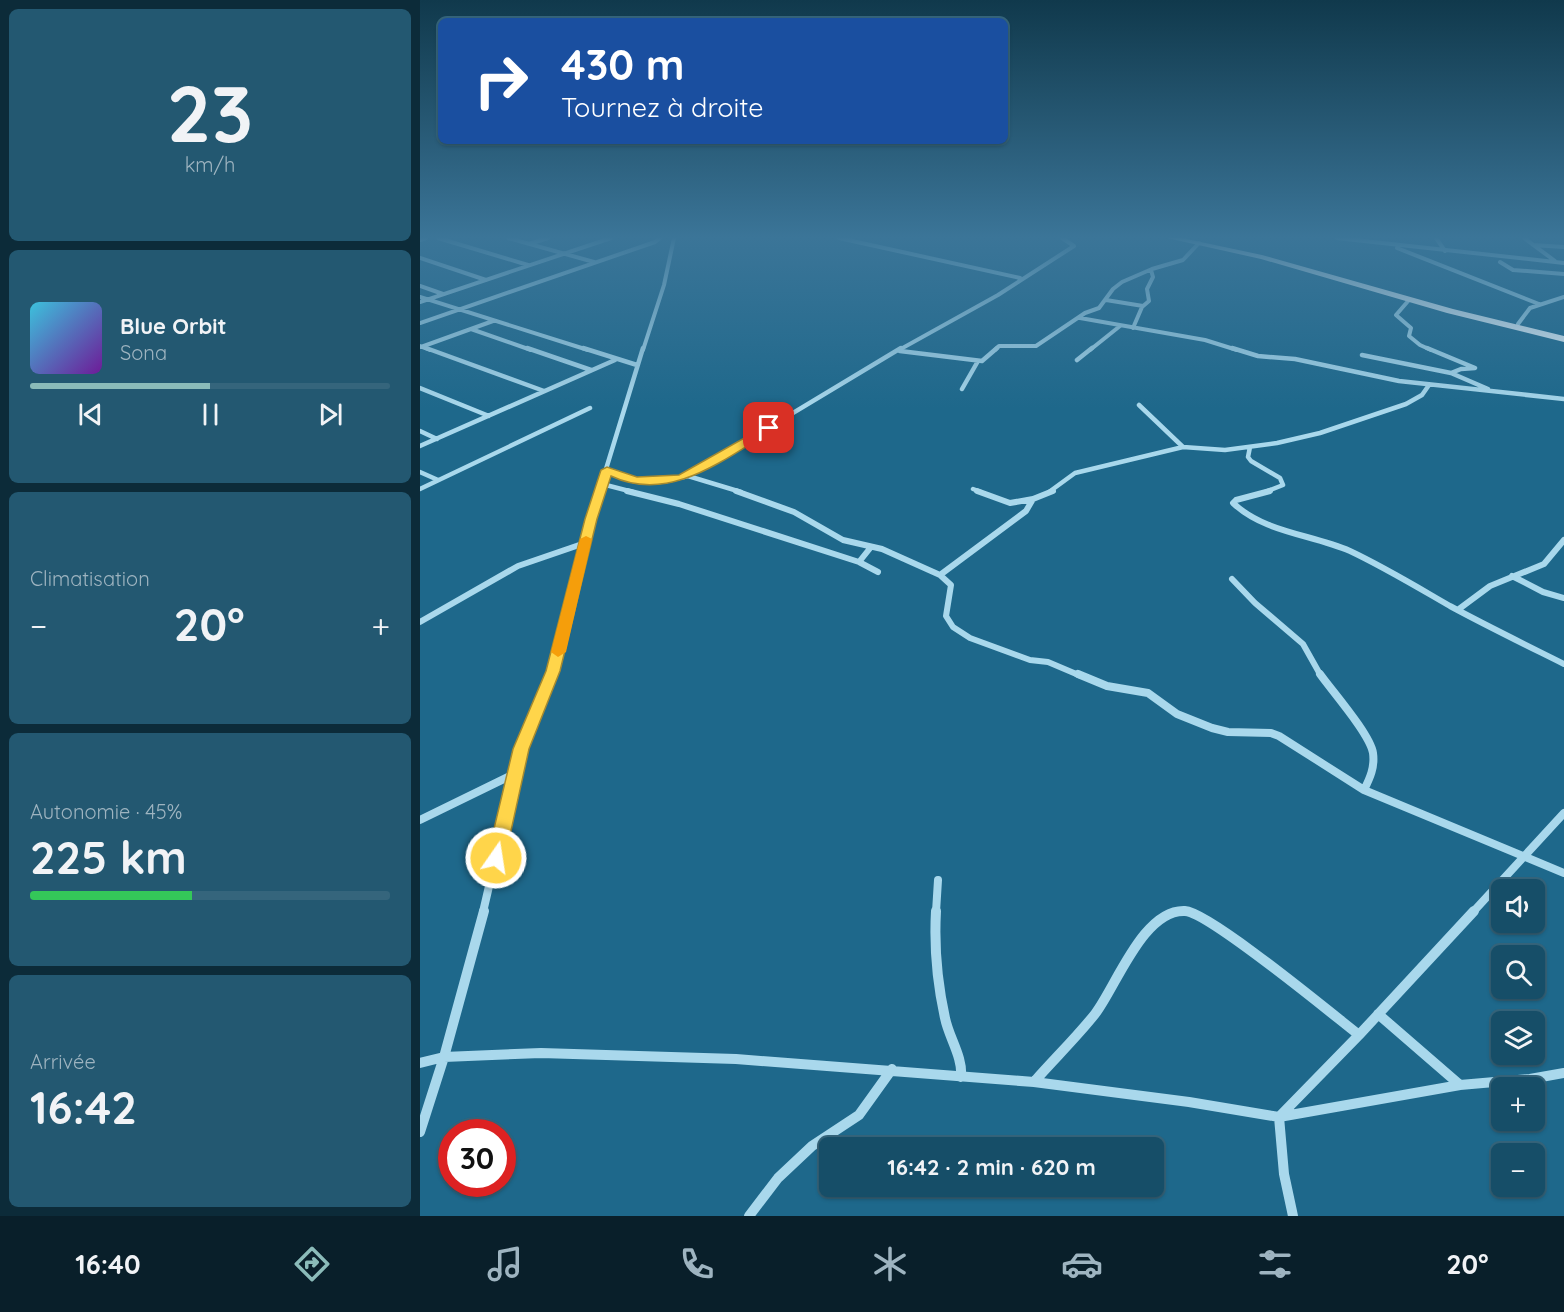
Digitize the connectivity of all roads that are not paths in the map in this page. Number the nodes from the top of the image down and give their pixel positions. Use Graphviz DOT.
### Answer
graph roads {
  1 [pos="442,295"];
  2 [pos="502,295"];
  3 [pos="661,295"];
  4 [pos="997,295"];
  5 [pos="1110,295"];
  6 [pos="1148,295"];
  7 [pos="1392,295"];
  8 [pos="1405,295"];
  9 [pos="1516,295"];
  10 [pos="1564,297"];
  11 [pos="420,298"];
  12 [pos="428,299"];
  13 [pos="1106,300"];
  14 [pos="1409,300"];
  15 [pos="1539,304"];
  16 [pos="1143,306"];
  17 [pos="461,309"];
  18 [pos="1080,318"];
  19 [pos="493,320"];
  20 [pos="420,323"];
  21 [pos="1518,324"];
  22 [pos="1120,326"];
  23 [pos="1133,328"];
  24 [pos="471,329"];
  25 [pos="1564,337"];
  26 [pos="421,347"];
  27 [pos="900,351"];
  28 [pos="1362,356"];
  29 [pos="616,360"];
  30 [pos="1077,360"];
  31 [pos="978,361"];
  32 [pos="637,365"];
  33 [pos="592,371"];
  34 [pos="1451,373"];
  35 [pos="1429,385"];
  36 [pos="420,388"];
  37 [pos="962,389"];
  38 [pos="1488,389"];
  39 [pos="544,392"];
  40 [pos="1564,399"];
  41 [pos="1139,405"];
  42 [pos="590,408"];
  43 [pos="489,416"];
  44 [pos="420,431"];
  45 [pos="437,439"];
  46 [pos="420,446"];
  47 [pos="1183,447"];
  48 [pos="1250,447"];
  49 [pos="607,470"];
  50 [pos="420,472"];
  51 [pos="688,476"];
  52 [pos="625,478"];
  53 [pos="438,480"];
  54 [pos="602,484"];
  55 [pos="420,489"];
  56 [pos="973,489"];
  57 [pos="632,490"];
  58 [pos="1033,499"];
  59 [pos="1564,540"];
  60 [pos="585,543"];
  61 [pos="871,547"];
  62 [pos="859,562"];
  63 [pos="878,572"];
  64 [pos="940,575"];
  65 [pos="1512,576"];
  66 [pos="1232,579"];
  67 [pos="1564,598"];
  68 [pos="1459,609"];
  69 [pos="420,622"];
  70 [pos="1564,664"];
  71 [pos="514,774"];
  72 [pos="1364,790"];
  73 [pos="1564,813"];
  74 [pos="420,820"];
  75 [pos="1527,854"];
  76 [pos="1564,873"];
  77 [pos="938,880"];
  78 [pos="1378,1014"];
  79 [pos="1359,1035"];
  80 [pos="444,1057"];
  81 [pos="420,1063"];
  82 [pos="892,1070"];
  83 [pos="1564,1073"];
  84 [pos="961,1077"];
  85 [pos="1034,1082"];
  86 [pos="1460,1085"];
  87 [pos="1279,1117"];
  88 [pos="420,1132"];
  89 [pos="749,1216"];
  90 [pos="1293,1216"];
  1 -- 12 [label="street"];
  2 -- 17 [label="street"];
  3 -- 32 [label="street"];
  4 -- 27 [label="street"];
  5 -- 13 [label="street"];
  6 -- 16 [label="street"];
  7 -- 14 [label="main road"];
  8 -- 21 [label="main road"];
  9 -- 15 [label="street"];
  10 -- 15 [label="street"];
  11 -- 12 [label="street"];
  12 -- 17 [label="street"];
  13 -- 16 [label="street"];
  13 -- 18 [label="street"];
  14 -- 25 [label="main road"];
  14 -- 34 [label="street"];
  15 -- 21 [label="street"];
  16 -- 23 [label="street"];
  17 -- 19 [label="street"];
  17 -- 20 [label="street"];
  18 -- 22 [label="street"];
  18 -- 31 [label="street"];
  19 -- 24 [label="street"];
  19 -- 29 [label="street"];
  21 -- 25 [label="main road"];
  22 -- 23 [label="street"];
  22 -- 30 [label="street"];
  23 -- 35 [label="street"];
  24 -- 26 [label="street"];
  24 -- 33 [label="street"];
  26 -- 39 [label="street"];
  27 -- 31 [label="street"];
  27 -- 51 [label="street"];
  28 -- 34 [label="street"];
  29 -- 32 [label="street"];
  29 -- 33 [label="street"];
  31 -- 37 [label="street"];
  32 -- 49 [label="street"];
  33 -- 39 [label="street"];
  34 -- 38 [label="street"];
  35 -- 38 [label="street"];
  35 -- 48 [label="street"];
  36 -- 43 [label="street"];
  38 -- 40 [label="street"];
  39 -- 43 [label="street"];
  41 -- 47 [label="street"];
  42 -- 53 [label="street"];
  43 -- 45 [label="street"];
  44 -- 45 [label="street"];
  45 -- 46 [label="street"];
  47 -- 48 [label="street"];
  47 -- 58 [label="street"];
  48 -- 68 [label="street"];
  49 -- 52 [label="street"];
  49 -- 54 [label="street"];
  50 -- 53 [label="street"];
  51 -- 52 [label="street"];
  51 -- 61 [label="street"];
  52 -- 57 [label="street"];
  53 -- 55 [label="street"];
  54 -- 57 [label="street"];
  54 -- 60 [label="street"];
  56 -- 58 [label="street"];
  57 -- 62 [label="street"];
  58 -- 64 [label="street"];
  59 -- 65 [label="street"];
  60 -- 69 [label="street"];
  60 -- 71 [label="street"];
  61 -- 62 [label="street"];
  61 -- 64 [label="street"];
  62 -- 63 [label="street"];
  64 -- 72 [label="street"];
  65 -- 67 [label="street"];
  65 -- 68 [label="street"];
  66 -- 72 [label="street"];
  68 -- 70 [label="street"];
  71 -- 74 [label="street"];
  71 -- 80 [label="street"];
  72 -- 75 [label="street"];
  73 -- 75 [label="street"];
  75 -- 76 [label="street"];
  75 -- 78 [label="street"];
  77 -- 84 [label="street"];
  78 -- 79 [label="street"];
  78 -- 86 [label="street"];
  79 -- 85 [label="street"];
  79 -- 87 [label="street"];
  80 -- 81 [label="street"];
  80 -- 82 [label="street"];
  80 -- 88 [label="street"];
  82 -- 84 [label="street"];
  82 -- 89 [label="street"];
  83 -- 86 [label="street"];
  84 -- 85 [label="street"];
  85 -- 87 [label="street"];
  86 -- 87 [label="street"];
  87 -- 90 [label="street"];
}
